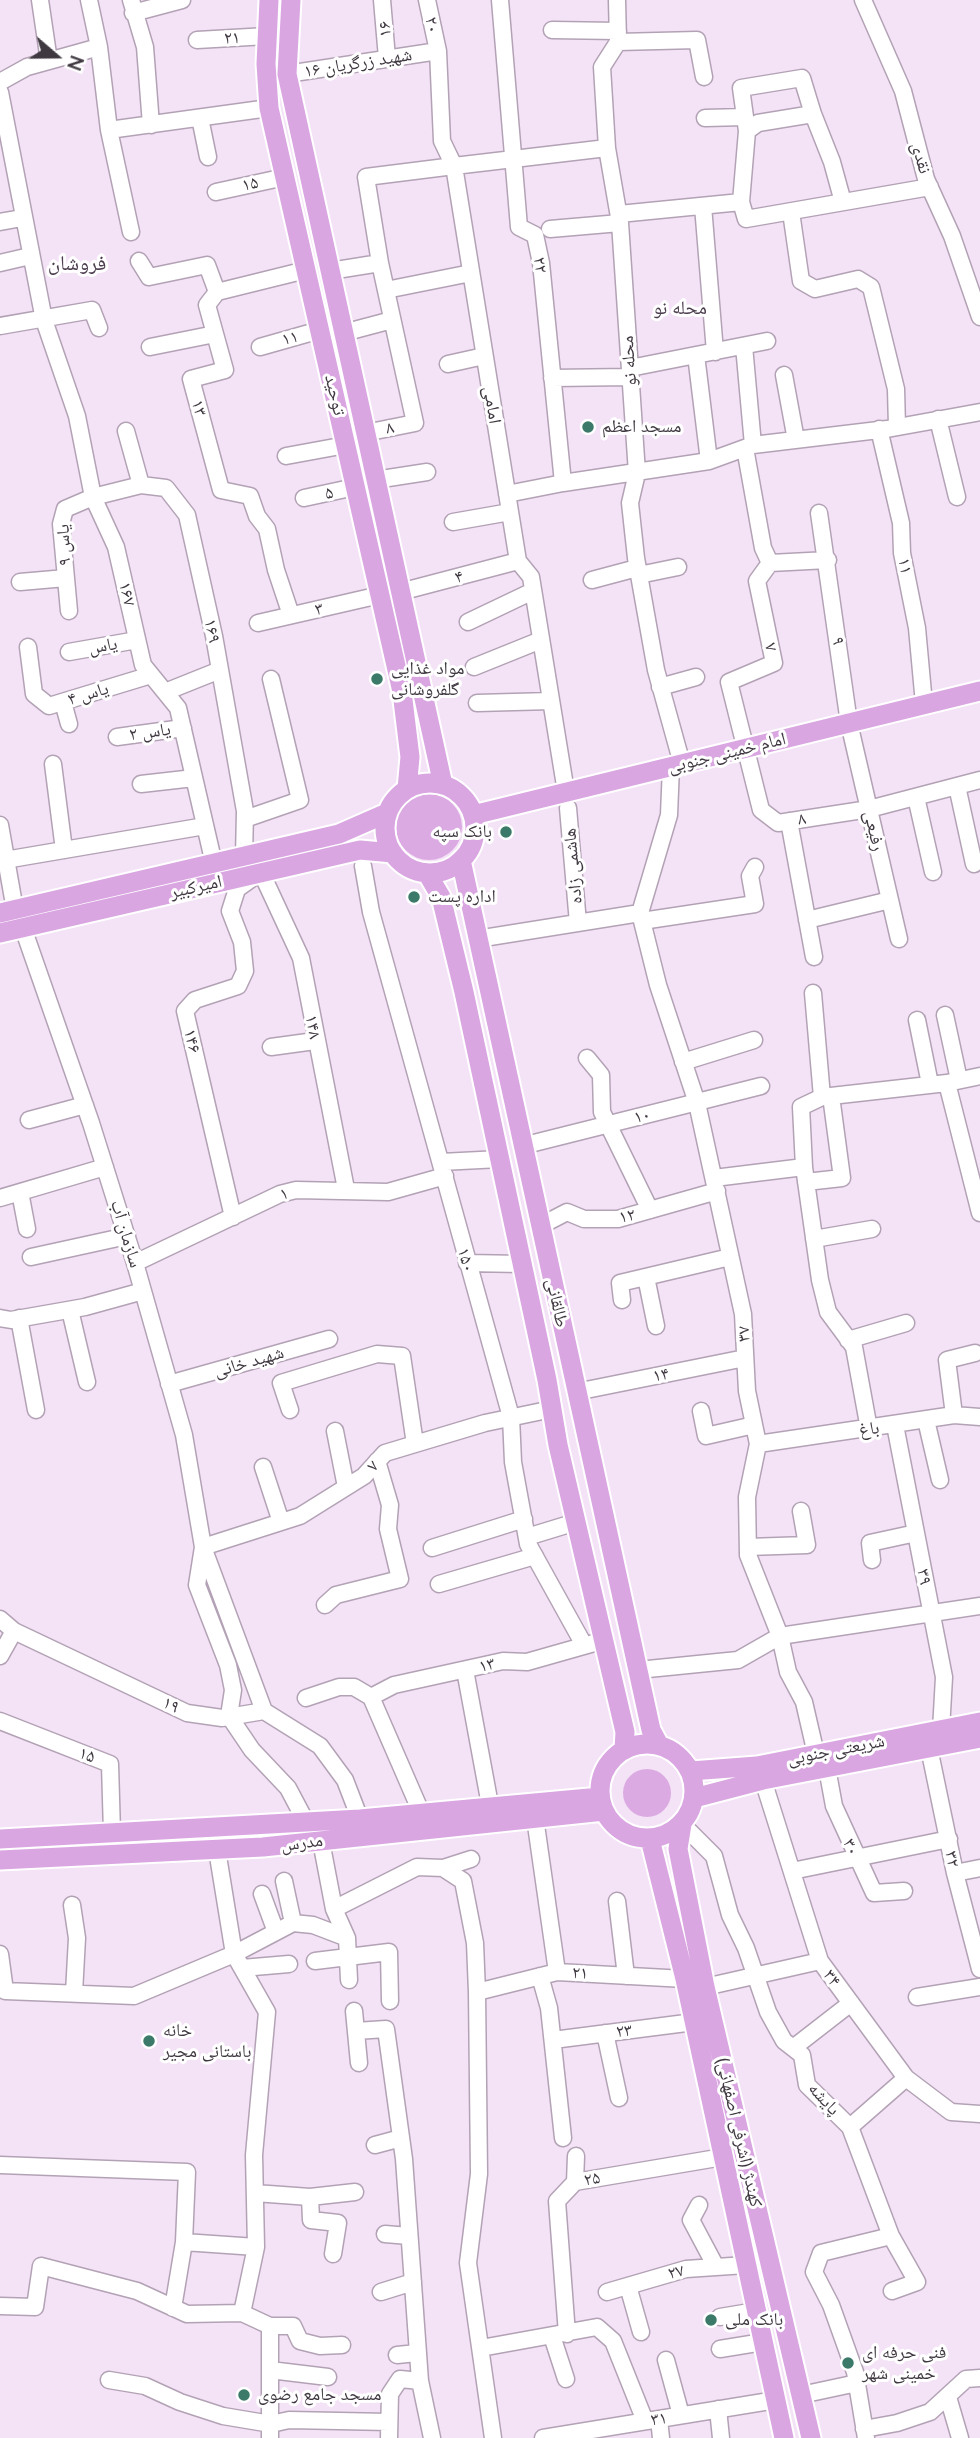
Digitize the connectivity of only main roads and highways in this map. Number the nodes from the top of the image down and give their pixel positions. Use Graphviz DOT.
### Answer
graph roads {
  1 [pos="269,0"];
  2 [pos="291,0"];
  3 [pos="342,329"];
  4 [pos="320,330"];
  5 [pos="390,594"];
  6 [pos="980,691"];
  7 [pos="435,754"];
  8 [pos="410,757"];
  9 [pos="443,785"];
  10 [pos="407,789"];
  11 [pos="387,813"];
  12 [pos="473,815"];
  13 [pos="354,828"];
  14 [pos="393,853"];
  15 [pos="361,858"];
  16 [pos="461,860"];
  17 [pos="427,873"];
  18 [pos="466,894"];
  19 [pos="441,897"];
  20 [pos="13,917"];
  21 [pos="0,933"];
  22 [pos="980,1723"];
  23 [pos="980,1738"];
  24 [pos="659,1745"];
  25 [pos="624,1749"];
  26 [pos="821,1761"];
  27 [pos="691,1771"];
  28 [pos="694,1798"];
  29 [pos="602,1804"];
  30 [pos="682,1824"];
  31 [pos="6,1839"];
  32 [pos="652,1846"];
  33 [pos="678,1849"];
  34 [pos="8,1860"];
  35 [pos="784,2438"];
  36 [pos="811,2438"];
  1 -- 4 [label="main road, توحید"];
  2 -- 3 [label="main road, توحید"];
  3 -- 4 [label="main road"];
  3 -- 5 [label="main road, توحید"];
  4 -- 5 [label="main road, توحید"];
  5 -- 7 [label="main road, توحید"];
  5 -- 8 [label="main road, توحید"];
  6 -- 12 [label="main road, امام خمینی جنوبی"];
  7 -- 8 [label="main road"];
  7 -- 9 [label="main road, توحید"];
  8 -- 10 [label="main road, توحید"];
  9 -- 10 [label="main road"];
  9 -- 12 [label="main road"];
  10 -- 11 [label="main road"];
  11 -- 13 [label="main road, امیرکبیر"];
  11 -- 14 [label="main road"];
  12 -- 16 [label="main road"];
  13 -- 15 [label="main road"];
  13 -- 20 [label="main road, امیرکبیر"];
  14 -- 15 [label="main road, امیرکبیر"];
  14 -- 17 [label="main road"];
  15 -- 20 [label="main road, امیرکبیر"];
  16 -- 17 [label="main road"];
  16 -- 18 [label="main road, طالقانی"];
  17 -- 19 [label="main road, طالقانی"];
  18 -- 19 [label="main road"];
  18 -- 24 [label="main road, طالقانی"];
  19 -- 25 [label="main road, طالقانی"];
  20 -- 21 [label="main road, امیرکبیر"];
  22 -- 26 [label="main road, شریعتی جنوبی"];
  23 -- 26 [label="main road, شریعتی جنوبی"];
  24 -- 25 [label="main road"];
  24 -- 27 [label="main road"];
  25 -- 29 [label="main road"];
  26 -- 27 [label="main road, شریعتی جنوبی"];
  26 -- 28 [label="main road, شریعتی جنوبی"];
  27 -- 28 [label="main road"];
  28 -- 30 [label="main road"];
  29 -- 31 [label="main road, مدرس"];
  29 -- 32 [label="main road"];
  29 -- 34 [label="main road, مدرس"];
  30 -- 32 [label="main road"];
  30 -- 33 [label="main road, کهندژ (اشرفی اصفهانی)"];
  31 -- 34 [label="main road"];
  32 -- 33 [label="main road"];
  32 -- 35 [label="main road, کهندژ (اشرفی اصفهانی)"];
  33 -- 36 [label="main road, کهندژ (اشرفی اصفهانی)"];
}
